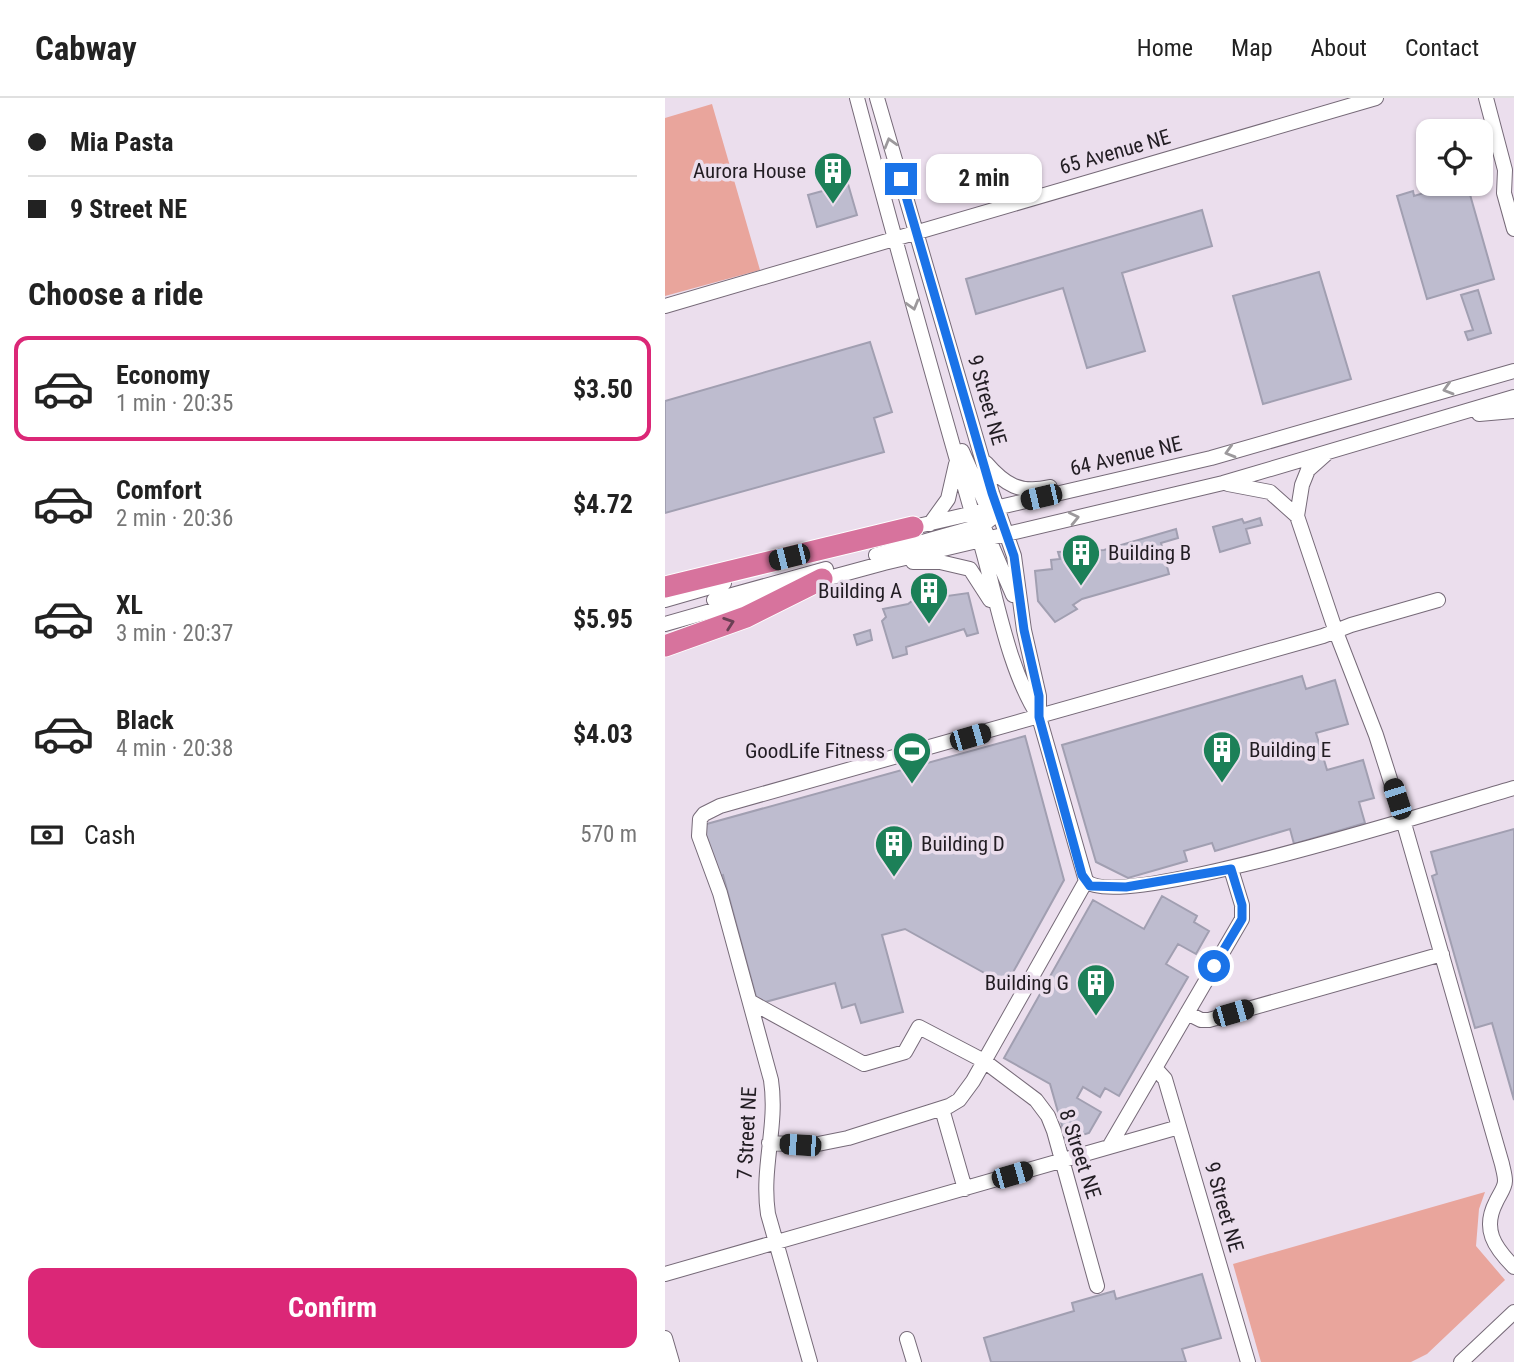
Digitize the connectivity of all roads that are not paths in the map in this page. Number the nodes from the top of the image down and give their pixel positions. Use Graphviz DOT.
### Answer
graph roads {
  1 [pos="857,98"];
  2 [pos="877,98"];
  3 [pos="1376,98"];
  4 [pos="1486,98"];
  5 [pos="1509,175"];
  6 [pos="1514,229"];
  7 [pos="916,232"];
  8 [pos="894,239"];
  9 [pos="665,306"];
  10 [pos="1514,358"];
  11 [pos="1514,371"];
  12 [pos="1489,377"];
  13 [pos="936,390"];
  14 [pos="1514,397"];
  15 [pos="1514,411"];
  16 [pos="1447,417"];
  17 [pos="1330,451"];
  18 [pos="982,460"];
  19 [pos="957,462"];
  20 [pos="1169,467"];
  21 [pos="1223,483"];
  22 [pos="1297,516"];
  23 [pos="985,522"];
  24 [pos="921,525"];
  25 [pos="1007,534"];
  26 [pos="884,563"];
  27 [pos="822,579"];
  28 [pos="665,587"];
  29 [pos="665,600"];
  30 [pos="1438,600"];
  31 [pos="665,619"];
  32 [pos="665,624"];
  33 [pos="1024,630"];
  34 [pos="1005,632"];
  35 [pos="1336,632"];
  36 [pos="665,646"];
  37 [pos="1039,717"];
  38 [pos="1514,788"];
  39 [pos="1403,820"];
  40 [pos="1231,869"];
  41 [pos="1086,881"];
  42 [pos="1442,954"];
  43 [pos="751,1002"];
  44 [pos="1187,1013"];
  45 [pos="984,1061"];
  46 [pos="1155,1068"];
  47 [pos="941,1109"];
  48 [pos="1179,1127"];
  49 [pos="769,1143"];
  50 [pos="1109,1147"];
  51 [pos="1063,1160"];
  52 [pos="965,1189"];
  53 [pos="776,1243"];
  54 [pos="1514,1267"];
  55 [pos="665,1274"];
  56 [pos="1097,1286"];
  57 [pos="1514,1312"];
  58 [pos="665,1338"];
  59 [pos="907,1339"];
  60 [pos="672,1362"];
  61 [pos="810,1362"];
  62 [pos="914,1362"];
  63 [pos="1248,1362"];
  64 [pos="1461,1362"];
  1 -- 8 [label="street, 9 Street NE"];
  7 -- 2 [label="street, 9 Street NE, one-way"];
  3 -- 7 [label="street, 65 Avenue NE"];
  4 -- 5 [label="street"];
  5 -- 6 [label="street"];
  7 -- 8 [label="street, 65 Avenue NE"];
  7 -- 18 [label="street, 9 Street NE"];
  8 -- 9 [label="street, 65 Avenue NE"];
  8 -- 13 [label="street, 9 Street NE, one-way"];
  10 -- 12 [label="street"];
  11 -- 12 [label="street, 64 Avenue NE"];
  12 -- 20 [label="street, 64 Avenue NE, one-way"];
  13 -- 19 [label="street, 9 Street NE"];
  13 -- 23 [label="street"];
  14 -- 16 [label="street, 64 Avenue NE"];
  15 -- 16 [label="street"];
  16 -- 17 [label="street, 64 Avenue NE"];
  17 -- 21 [label="street, 64 Avenue NE"];
  17 -- 22 [label="street"];
  18 -- 20 [label="street"];
  18 -- 23 [label="street, 9 Street NE"];
  19 -- 23 [label="street, 9 Street NE"];
  19 -- 24 [label="street"];
  20 -- 23 [label="street, 64 Avenue NE"];
  21 -- 22 [label="street"];
  25 -- 21 [label="street, 64 Avenue NE, one-way"];
  22 -- 35 [label="street"];
  23 -- 24 [label="street, 64 Avenue NE"];
  23 -- 25 [label="street, 9 Street NE"];
  23 -- 25 [label="street, 64 Avenue NE"];
  23 -- 26 [label="street, 64 Avenue NE"];
  23 -- 31 [label="street"];
  23 -- 33 [label="street"];
  23 -- 34 [label="street, 9 Street NE"];
  24 -- 28 [label="highway"];
  24 -- 29 [label="street, 64 Avenue NE"];
  25 -- 33 [label="street, 9 Street NE"];
  26 -- 27 [label="street, 64 Avenue NE"];
  26 -- 34 [label="street"];
  27 -- 32 [label="street, 64 Avenue NE"];
  36 -- 27 [label="highway, one-way"];
  30 -- 35 [label="street"];
  33 -- 37 [label="street, 9 Street NE"];
  34 -- 37 [label="street, 9 Street NE"];
  35 -- 37 [label="street"];
  35 -- 39 [label="street"];
  37 -- 41 [label="street, 9 Street NE"];
  37 -- 43 [label="street, 7 Street NE"];
  38 -- 39 [label="street"];
  39 -- 40 [label="street"];
  39 -- 42 [label="street"];
  40 -- 41 [label="street"];
  40 -- 44 [label="street"];
  41 -- 45 [label="street"];
  42 -- 44 [label="street"];
  42 -- 54 [label="street"];
  43 -- 45 [label="street, 8 Street NE"];
  43 -- 49 [label="street, 7 Street NE"];
  44 -- 46 [label="street"];
  45 -- 47 [label="street"];
  45 -- 51 [label="street, 8 Street NE"];
  46 -- 48 [label="street, 9 Street NE"];
  46 -- 50 [label="street"];
  47 -- 49 [label="street"];
  47 -- 52 [label="street"];
  48 -- 50 [label="street"];
  48 -- 63 [label="street, 9 Street NE"];
  49 -- 53 [label="street, 7 Street NE"];
  50 -- 51 [label="street"];
  51 -- 52 [label="street"];
  51 -- 56 [label="street, 8 Street NE"];
  52 -- 53 [label="street"];
  53 -- 55 [label="street"];
  53 -- 61 [label="street, 7 Street NE"];
  57 -- 64 [label="street"];
  58 -- 60 [label="street"];
  59 -- 62 [label="street"];
}
